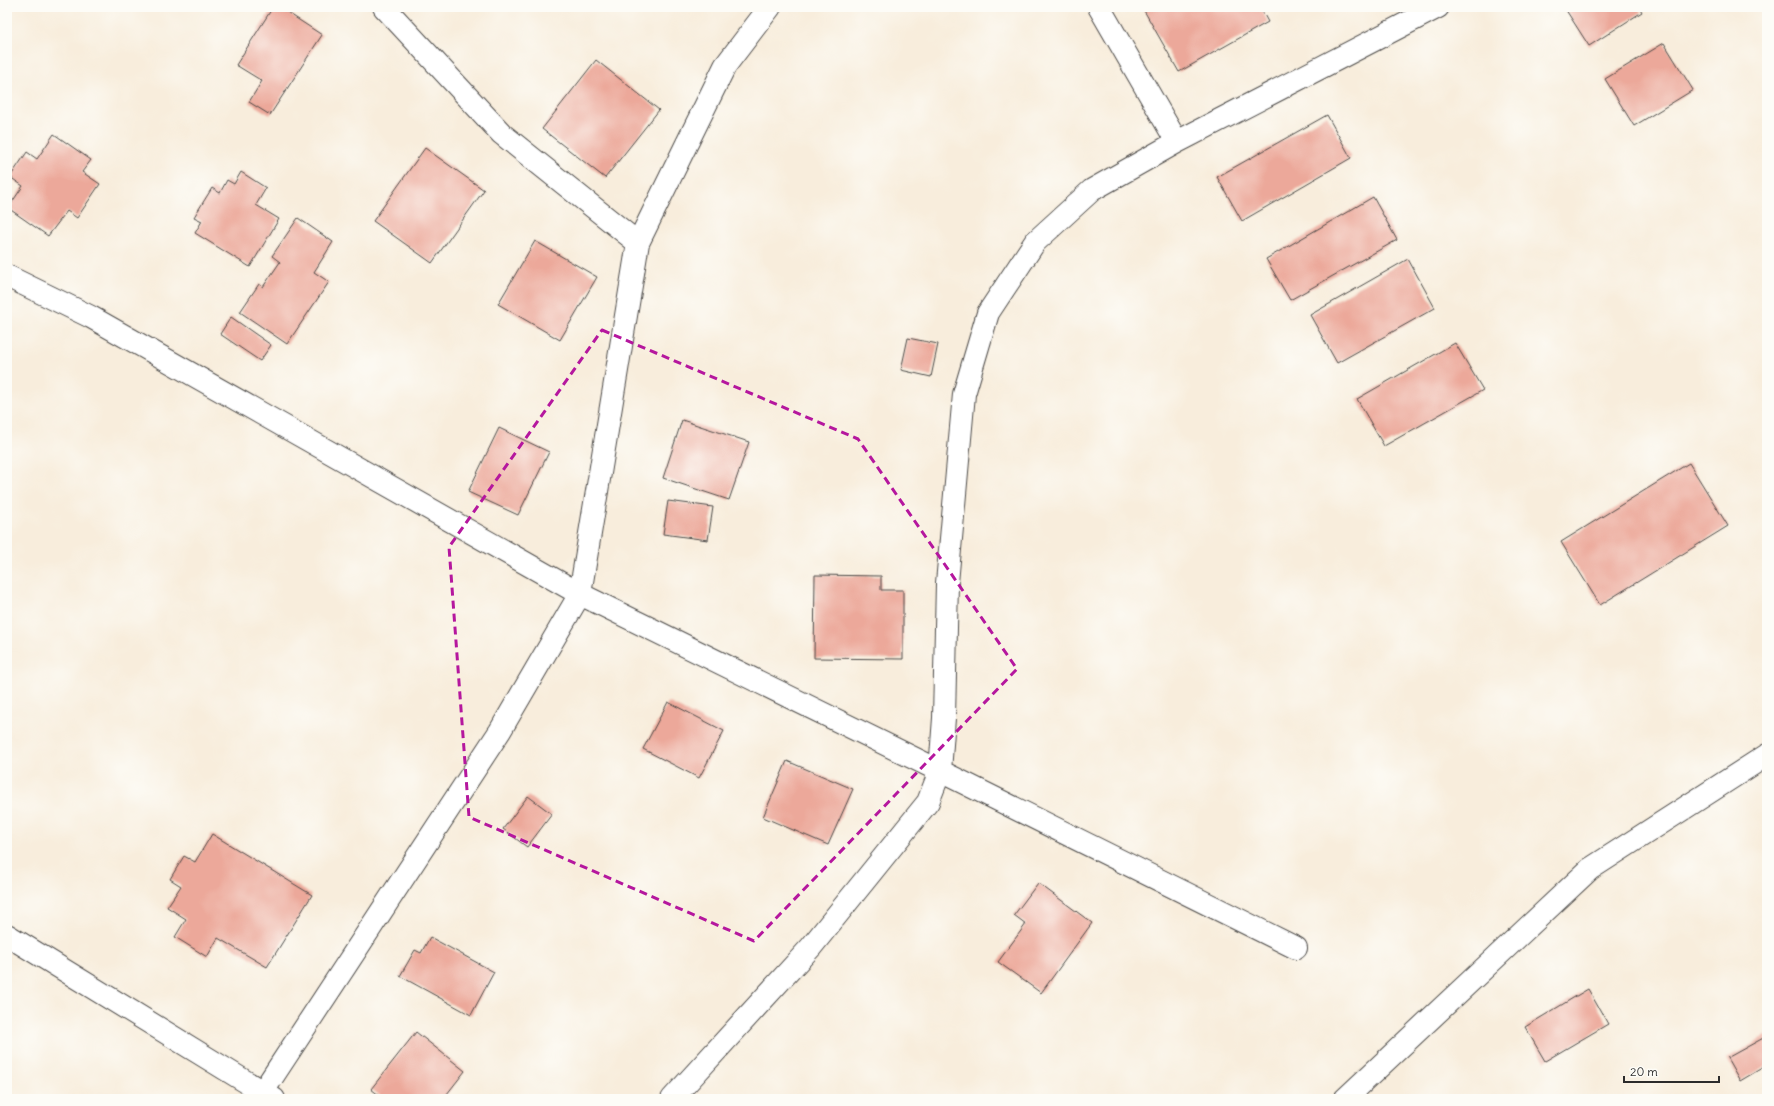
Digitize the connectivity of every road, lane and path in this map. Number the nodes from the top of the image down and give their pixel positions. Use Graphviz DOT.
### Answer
graph roads {
  1 [pos="384,7"];
  2 [pos="770,7"];
  3 [pos="1099,7"];
  4 [pos="1438,7"];
  5 [pos="1177,142"];
  6 [pos="638,243"];
  7 [pos="7,276"];
  8 [pos="580,594"];
  9 [pos="1767,755"];
  10 [pos="940,771"];
  11 [pos="7,936"];
  12 [pos="1296,948"];
  13 [pos="265,1096"];
  14 [pos="672,1099"];
  15 [pos="1345,1099"];
  1 -- 6 [label="street"];
  2 -- 6 [label="street"];
  3 -- 5 [label="street"];
  4 -- 5 [label="street"];
  5 -- 10 [label="street"];
  6 -- 8 [label="street"];
  7 -- 8 [label="street"];
  8 -- 10 [label="street"];
  8 -- 13 [label="street"];
  9 -- 15 [label="street"];
  10 -- 12 [label="street"];
  10 -- 14 [label="street"];
  11 -- 13 [label="street"];
}
